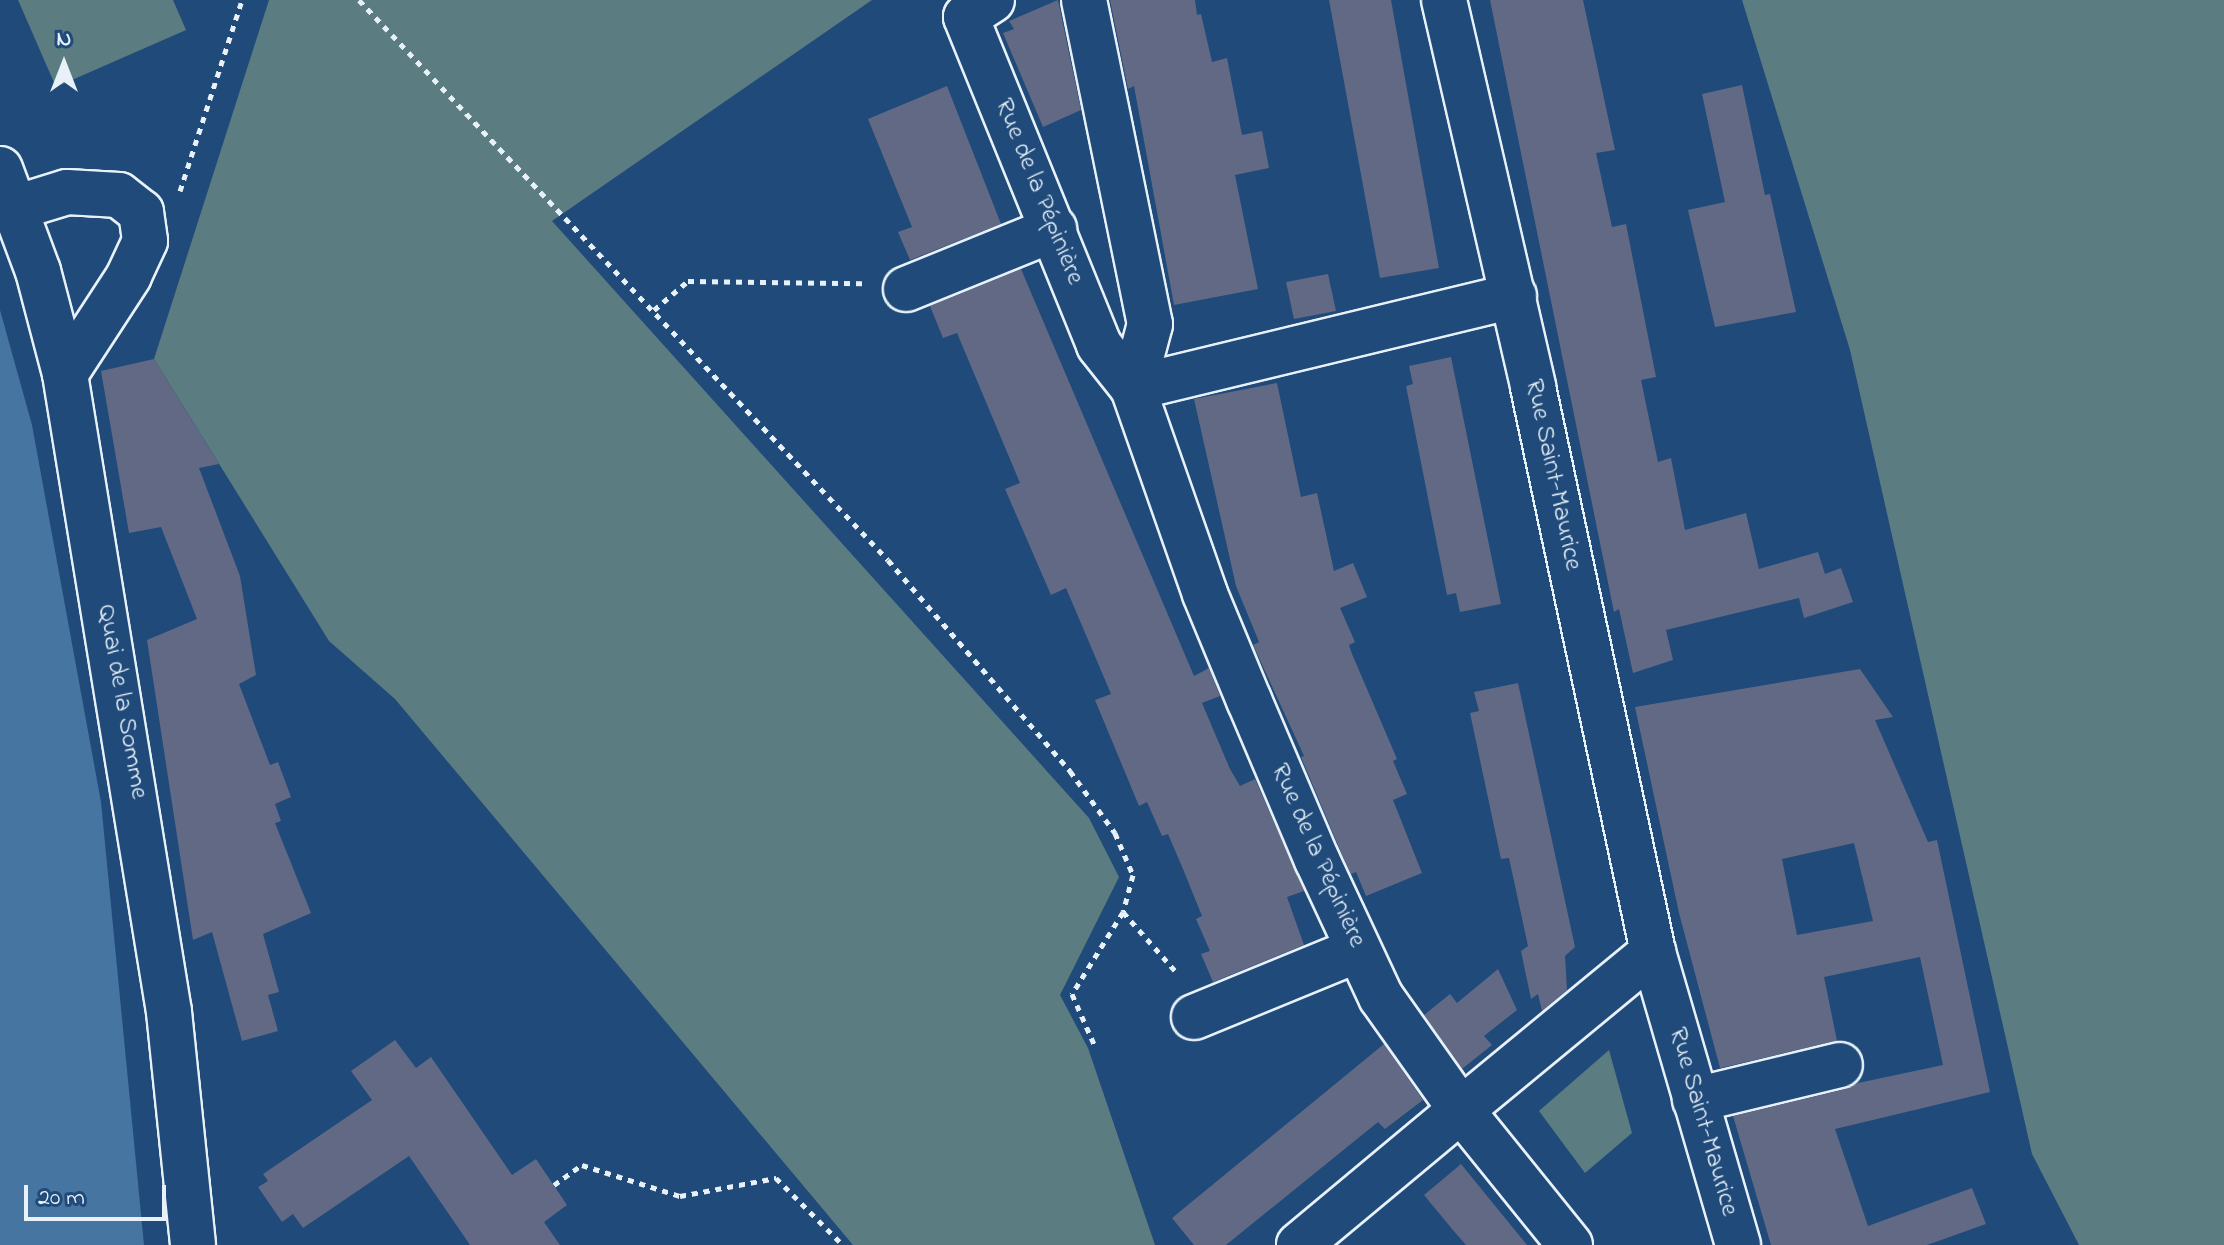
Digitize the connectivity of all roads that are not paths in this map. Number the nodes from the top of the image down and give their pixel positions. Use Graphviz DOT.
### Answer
graph roads {
  1 [pos="992,0"];
  2 [pos="1084,0"];
  3 [pos="1444,0"];
  4 [pos="7,189"];
  5 [pos="1054,229"];
  6 [pos="906,289"];
  7 [pos="1514,296"];
  8 [pos="65,374"];
  9 [pos="1133,388"];
  10 [pos="1357,950"];
  11 [pos="1653,952"];
  12 [pos="1194,1017"];
  13 [pos="1840,1065"];
  14 [pos="1695,1100"];
  15 [pos="1461,1110"];
  16 [pos="193,1245"];
  17 [pos="1299,1245"];
  18 [pos="1570,1245"];
  19 [pos="1738,1245"];
  1 -- 5 [label="street, Rue de la Pépinière"];
  2 -- 9 [label="street"];
  3 -- 7 [label="street, Rue Saint-Maurice"];
  4 -- 8 [label="street, Quai de la Somme"];
  4 -- 8 [label="street"];
  5 -- 6 [label="street"];
  5 -- 9 [label="street, Rue de la Pépinière"];
  7 -- 9 [label="street"];
  7 -- 11 [label="street, Rue Saint-Maurice"];
  8 -- 16 [label="street, Quai de la Somme"];
  9 -- 10 [label="street, Rue de la Pépinière"];
  10 -- 12 [label="street"];
  10 -- 15 [label="street, Rue de la Pépinière"];
  11 -- 14 [label="street, Rue Saint-Maurice"];
  11 -- 15 [label="street"];
  13 -- 14 [label="street"];
  14 -- 19 [label="street, Rue Saint-Maurice"];
  15 -- 17 [label="street"];
  15 -- 18 [label="street"];
}
